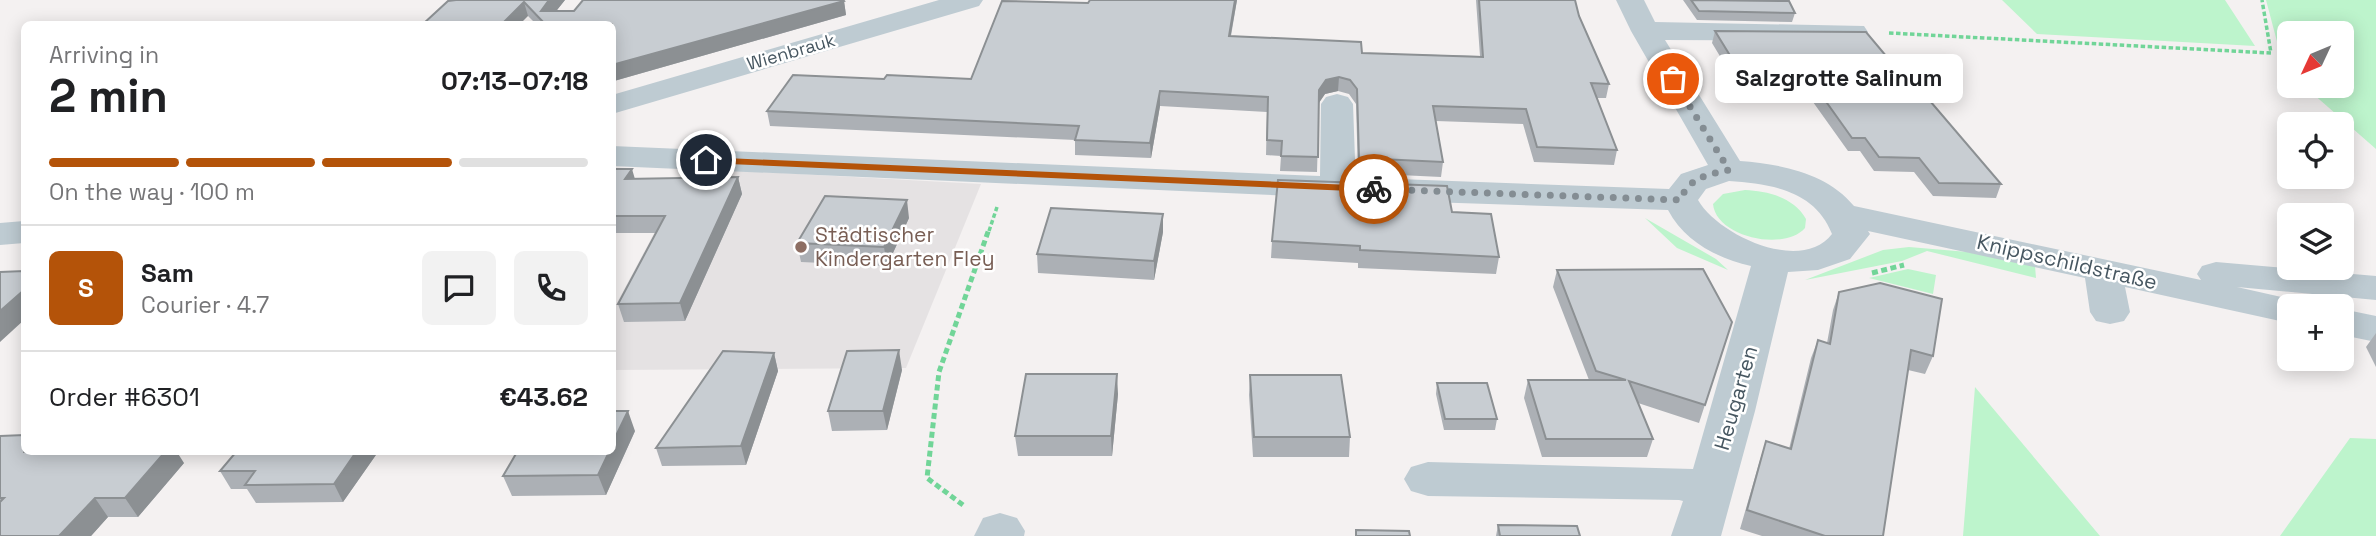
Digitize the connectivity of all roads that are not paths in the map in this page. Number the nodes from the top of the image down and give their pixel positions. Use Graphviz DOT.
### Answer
graph roads {
  1 [pos="969,0"];
  2 [pos="1630,0"];
  3 [pos="1645,31"];
  4 [pos="1854,32"];
  5 [pos="616,104"];
  6 [pos="1337,104"];
  7 [pos="616,156"];
  8 [pos="1729,170"];
  9 [pos="1338,187"];
  10 [pos="1680,200"];
  11 [pos="1846,215"];
  12 [pos="21,232"];
  13 [pos="0,234"];
  14 [pos="1772,258"];
  15 [pos="2119,274"];
  16 [pos="2376,288"];
  17 [pos="2277,308"];
  18 [pos="2110,312"];
  19 [pos="2354,324"];
  20 [pos="2376,329"];
  21 [pos="1428,479"];
  22 [pos="1709,489"];
  23 [pos="1696,536"];
  1 -- 5 [label="street, Wienbrauk"];
  2 -- 3 [label="street"];
  3 -- 4 [label="street"];
  3 -- 8 [label="street"];
  6 -- 9 [label="street"];
  7 -- 9 [label="street"];
  8 -- 10 [label="street"];
  8 -- 11 [label="street"];
  9 -- 10 [label="street"];
  10 -- 14 [label="street"];
  11 -- 14 [label="street"];
  11 -- 15 [label="street, Knippschildstraße"];
  12 -- 13 [label="street"];
  14 -- 22 [label="street, Heugarten"];
  15 -- 16 [label="street"];
  15 -- 17 [label="street, Knippschildstraße"];
  15 -- 18 [label="street"];
  19 -- 20 [label="street"];
  21 -- 22 [label="street"];
  22 -- 23 [label="street, Heugarten"];
}
